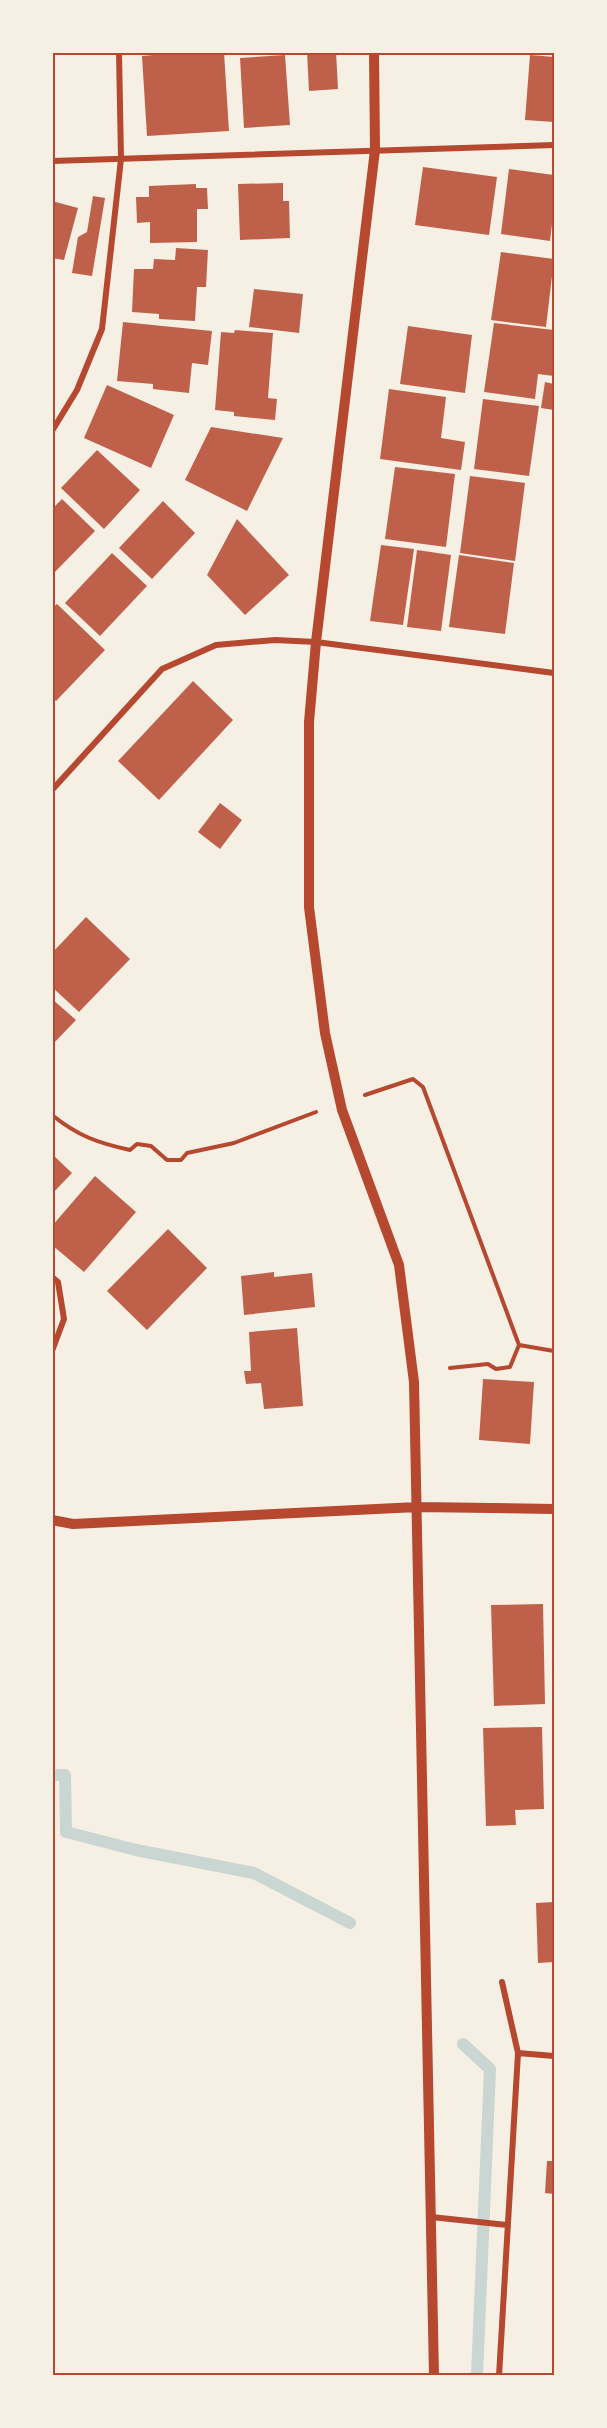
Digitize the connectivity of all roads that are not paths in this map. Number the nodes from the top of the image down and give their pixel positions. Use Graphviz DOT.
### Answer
graph roads {
  1 [pos="119,52"];
  2 [pos="374,52"];
  3 [pos="555,145"];
  4 [pos="375,150"];
  5 [pos="121,159"];
  6 [pos="52,162"];
  7 [pos="52,430"];
  8 [pos="316,642"];
  9 [pos="555,665"];
  10 [pos="554,673"];
  11 [pos="52,790"];
  12 [pos="52,1277"];
  13 [pos="52,1351"];
  14 [pos="417,1507"];
  15 [pos="555,1509"];
  16 [pos="52,1520"];
  17 [pos="502,1982"];
  18 [pos="518,2053"];
  19 [pos="555,2056"];
  20 [pos="430,2217"];
  21 [pos="507,2225"];
  22 [pos="434,2376"];
  23 [pos="500,2376"];
  1 -- 5 [label="street"];
  2 -- 4 [label="street"];
  3 -- 4 [label="street"];
  4 -- 5 [label="street"];
  4 -- 8 [label="street"];
  5 -- 6 [label="street"];
  5 -- 7 [label="street"];
  8 -- 10 [label="street"];
  8 -- 11 [label="street"];
  8 -- 14 [label="street"];
  9 -- 10 [label="street"];
  12 -- 13 [label="street"];
  14 -- 15 [label="street"];
  14 -- 16 [label="street"];
  14 -- 20 [label="street"];
  17 -- 18 [label="street"];
  18 -- 19 [label="street"];
  18 -- 21 [label="street"];
  20 -- 21 [label="street"];
  20 -- 22 [label="street"];
  21 -- 23 [label="street"];
}
